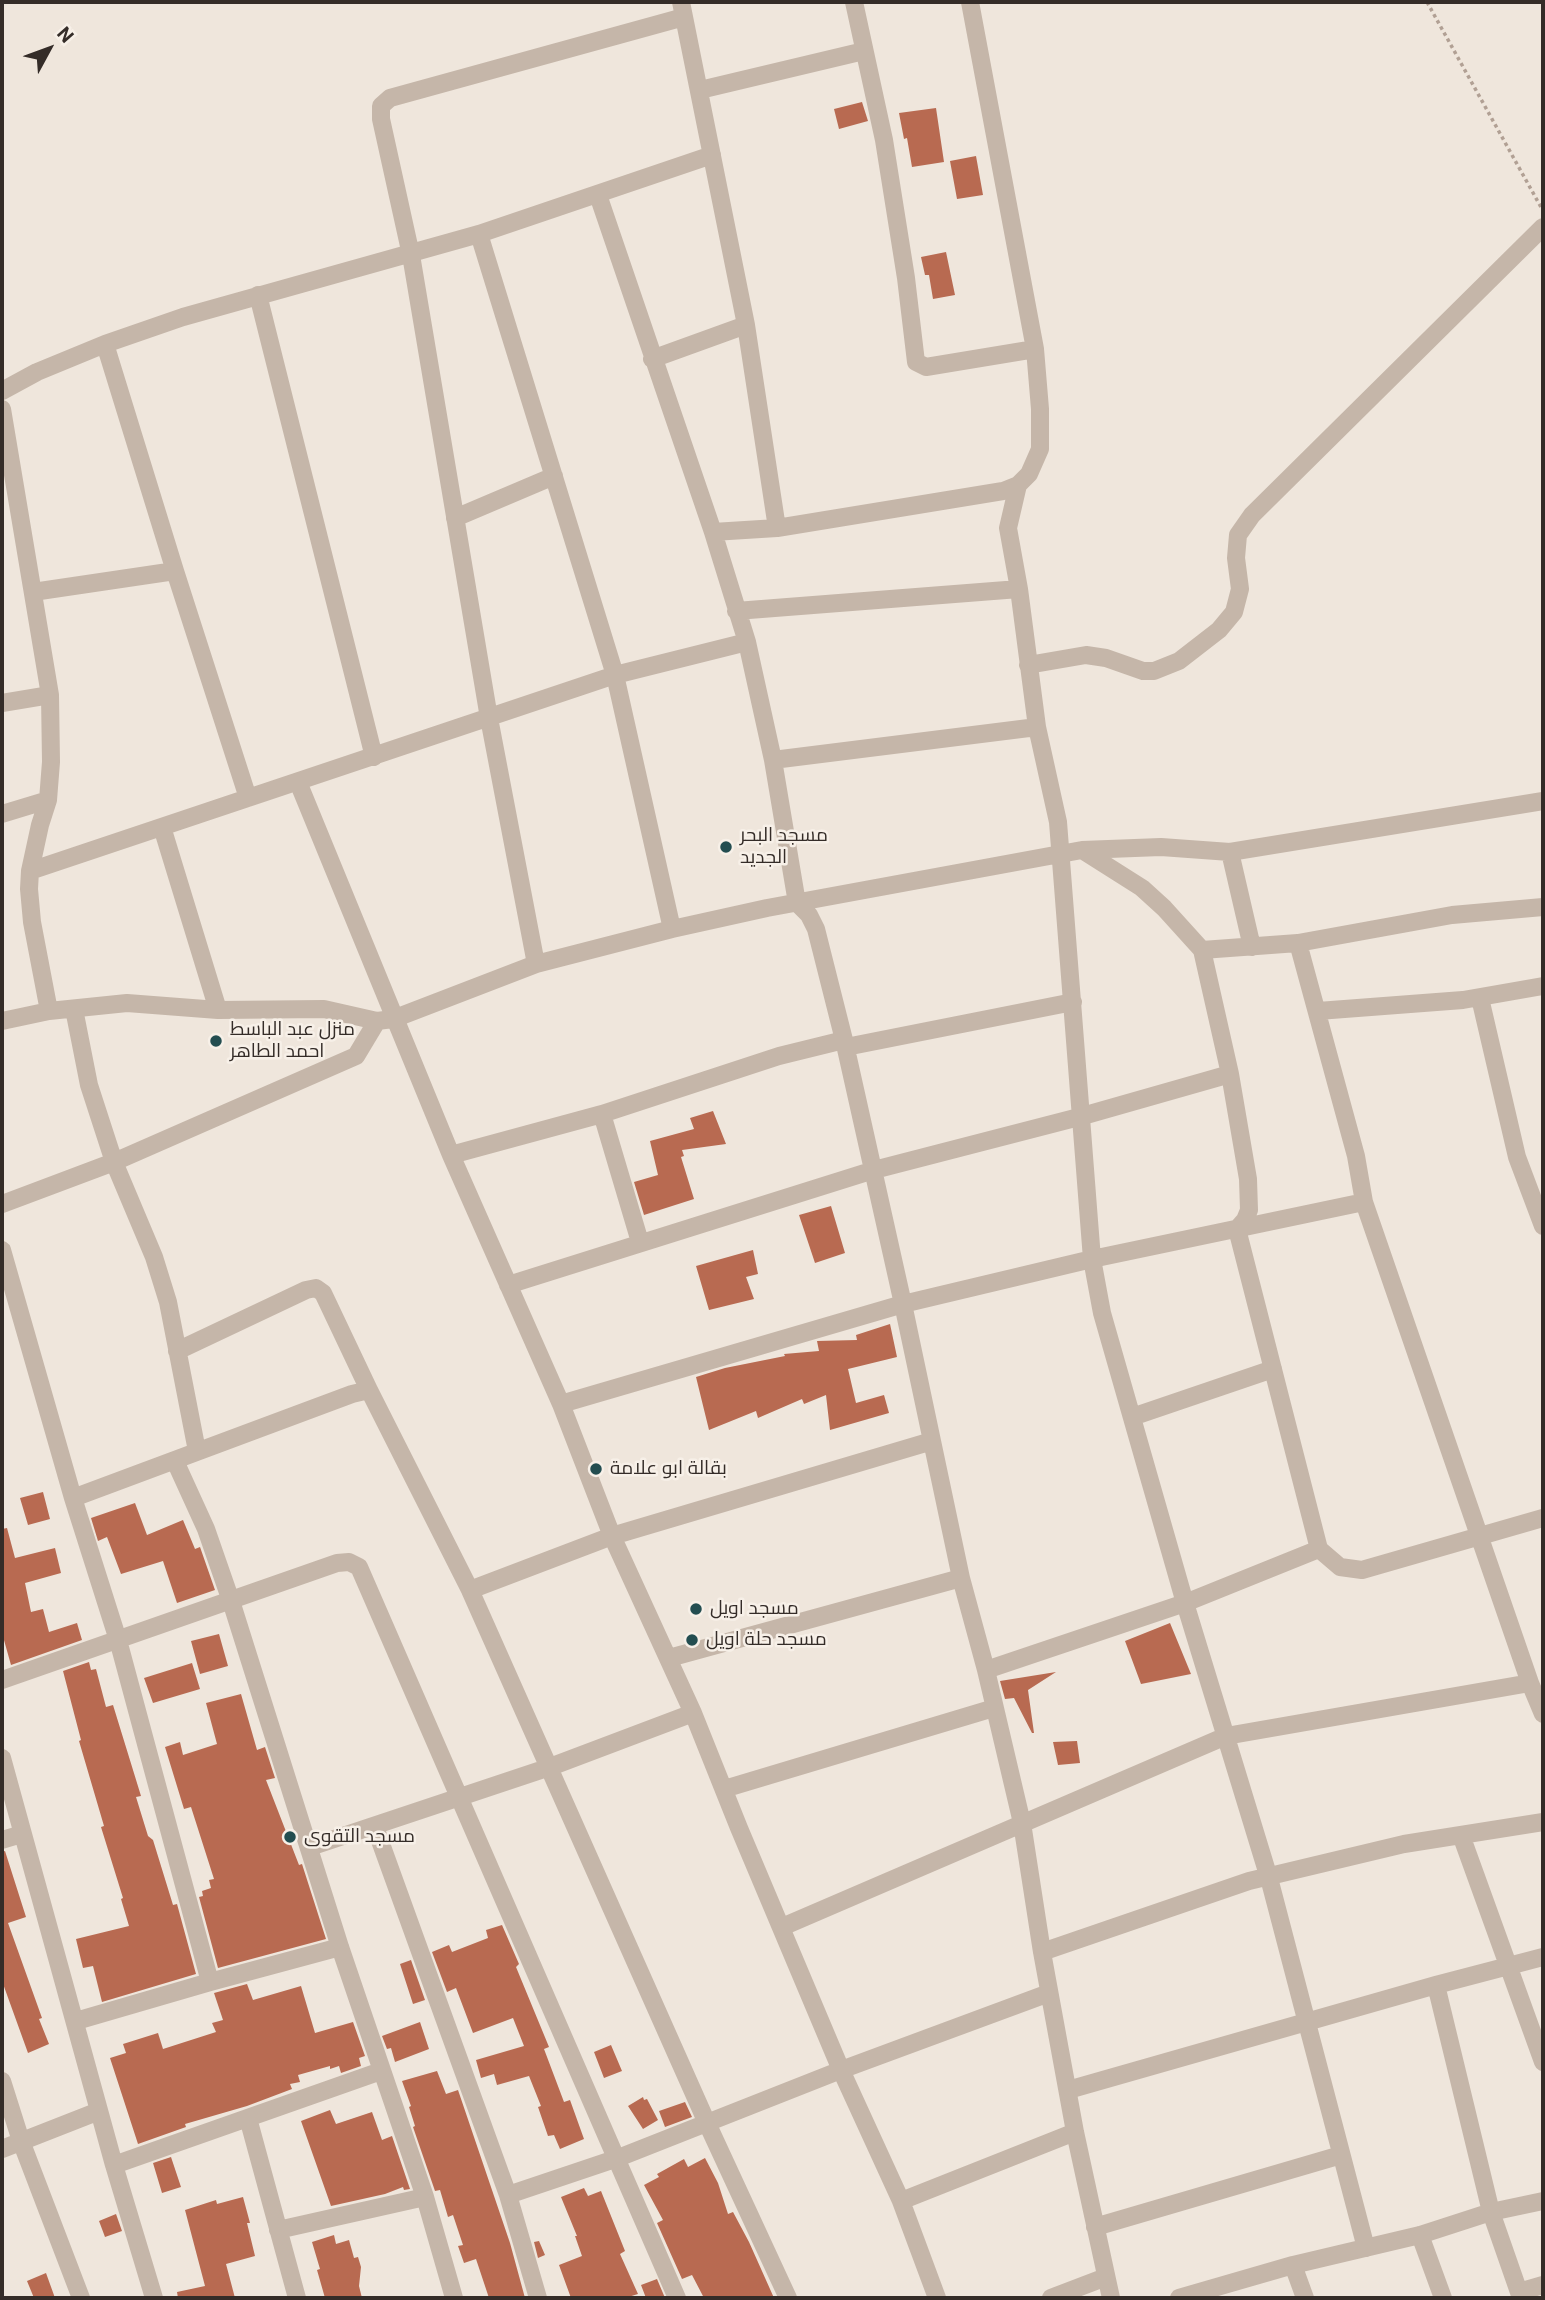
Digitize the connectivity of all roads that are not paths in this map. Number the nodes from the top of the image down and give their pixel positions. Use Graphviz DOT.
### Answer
graph roads {
  1 [pos="854,2"];
  2 [pos="970,2"];
  3 [pos="682,9"];
  4 [pos="864,51"];
  5 [pos="700,90"];
  6 [pos="712,155"];
  7 [pos="598,195"];
  8 [pos="1543,227"];
  9 [pos="479,234"];
  10 [pos="411,254"];
  11 [pos="258,295"];
  12 [pos="746,326"];
  13 [pos="105,344"];
  14 [pos="1035,349"];
  15 [pos="652,359"];
  16 [pos="2,391"];
  17 [pos="2,409"];
  18 [pos="554,476"];
  19 [pos="1018,485"];
  20 [pos="455,518"];
  21 [pos="777,528"];
  22 [pos="713,532"];
  23 [pos="174,571"];
  24 [pos="1019,589"];
  25 [pos="33,592"];
  26 [pos="736,611"];
  27 [pos="747,642"];
  28 [pos="1028,665"];
  29 [pos="615,675"];
  30 [pos="50,695"];
  31 [pos="2,703"];
  32 [pos="489,718"];
  33 [pos="1037,727"];
  34 [pos="374,757"];
  35 [pos="774,760"];
  36 [pos="298,782"];
  37 [pos="248,798"];
  38 [pos="48,800"];
  39 [pos="1543,801"];
  40 [pos="2,814"];
  41 [pos="162,827"];
  42 [pos="1082,850"];
  43 [pos="1230,852"];
  44 [pos="1062,855"];
  45 [pos="30,871"];
  46 [pos="797,903"];
  47 [pos="1543,906"];
  48 [pos="672,929"];
  49 [pos="1298,943"];
  50 [pos="1252,947"];
  51 [pos="1202,950"];
  52 [pos="537,964"];
  53 [pos="1543,986"];
  54 [pos="1480,998"];
  55 [pos="1073,1002"];
  56 [pos="74,1009"];
  57 [pos="218,1010"];
  58 [pos="48,1011"];
  59 [pos="1318,1012"];
  60 [pos="385,1020"];
  61 [pos="2,1021"];
  62 [pos="845,1043"];
  63 [pos="1230,1074"];
  64 [pos="602,1114"];
  65 [pos="1079,1117"];
  66 [pos="451,1155"];
  67 [pos="114,1162"];
  68 [pos="873,1170"];
  69 [pos="1364,1202"];
  70 [pos="2,1204"];
  71 [pos="1543,1226"];
  72 [pos="1237,1228"];
  73 [pos="640,1242"];
  74 [pos="2,1250"];
  75 [pos="1092,1259"];
  76 [pos="508,1285"];
  77 [pos="903,1304"];
  78 [pos="177,1351"];
  79 [pos="1273,1369"];
  80 [pos="369,1390"];
  81 [pos="561,1404"];
  82 [pos="1132,1417"];
  83 [pos="932,1441"];
  84 [pos="197,1451"];
  85 [pos="175,1461"];
  86 [pos="73,1498"];
  87 [pos="1543,1518"];
  88 [pos="612,1536"];
  89 [pos="1479,1537"];
  90 [pos="1319,1549"];
  91 [pos="961,1578"];
  92 [pos="470,1590"];
  93 [pos="231,1601"];
  94 [pos="1185,1603"];
  95 [pos="118,1640"];
  96 [pos="669,1658"];
  97 [pos="986,1670"];
  98 [pos="2,1680"];
  99 [pos="1530,1684"];
  100 [pos="994,1709"];
  101 [pos="693,1713"];
  102 [pos="1543,1714"];
  103 [pos="1226,1736"];
  104 [pos="2,1758"];
  105 [pos="550,1768"];
  106 [pos="724,1789"];
  107 [pos="460,1796"];
  108 [pos="1543,1822"];
  109 [pos="1022,1823"];
  110 [pos="375,1827"];
  111 [pos="22,1834"];
  112 [pos="1461,1835"];
  113 [pos="2,1840"];
  114 [pos="310,1847"];
  115 [pos="1269,1878"];
  116 [pos="782,1927"];
  117 [pos="340,1947"];
  118 [pos="1042,1952"];
  119 [pos="1543,1957"];
  120 [pos="1508,1966"];
  121 [pos="210,1982"];
  122 [pos="1436,1984"];
  123 [pos="1049,1993"];
  124 [pos="76,2021"];
  125 [pos="1308,2022"];
  126 [pos="1543,2062"];
  127 [pos="841,2070"];
  128 [pos="381,2071"];
  129 [pos="2,2081"];
  130 [pos="1068,2090"];
  131 [pos="99,2110"];
  132 [pos="248,2118"];
  133 [pos="706,2123"];
  134 [pos="1075,2132"];
  135 [pos="21,2141"];
  136 [pos="2,2149"];
  137 [pos="1341,2155"];
  138 [pos="618,2158"];
  139 [pos="114,2165"];
  140 [pos="508,2195"];
  141 [pos="425,2197"];
  142 [pos="901,2201"];
  143 [pos="1543,2201"];
  144 [pos="1491,2212"];
  145 [pos="1095,2227"];
  146 [pos="278,2230"];
  147 [pos="1420,2235"];
  148 [pos="1366,2248"];
  149 [pos="1293,2264"];
  150 [pos="1106,2277"];
  151 [pos="1543,2286"];
  152 [pos="1520,2295"];
  153 [pos="81,2298"];
  154 [pos="154,2298"];
  155 [pos="297,2298"];
  156 [pos="454,2298"];
  157 [pos="538,2298"];
  158 [pos="677,2298"];
  159 [pos="788,2298"];
  160 [pos="937,2298"];
  161 [pos="1051,2298"];
  162 [pos="1111,2298"];
  163 [pos="1179,2298"];
  164 [pos="1305,2298"];
  165 [pos="1443,2298"];
  1 -- 4 [label="street"];
  2 -- 14 [label="street"];
  3 -- 5 [label="street"];
  3 -- 10 [label="street"];
  4 -- 5 [label="street"];
  4 -- 14 [label="street"];
  5 -- 6 [label="street"];
  6 -- 7 [label="street"];
  6 -- 12 [label="street"];
  7 -- 9 [label="street"];
  7 -- 15 [label="street"];
  8 -- 28 [label="street"];
  9 -- 10 [label="street"];
  9 -- 18 [label="street"];
  10 -- 11 [label="street"];
  10 -- 20 [label="street"];
  11 -- 13 [label="street"];
  11 -- 34 [label="street"];
  12 -- 15 [label="street"];
  12 -- 21 [label="street"];
  13 -- 16 [label="street"];
  13 -- 23 [label="street"];
  14 -- 19 [label="street"];
  15 -- 22 [label="street"];
  17 -- 25 [label="street"];
  18 -- 20 [label="street"];
  18 -- 29 [label="street"];
  19 -- 21 [label="street"];
  19 -- 24 [label="street"];
  20 -- 32 [label="street"];
  21 -- 22 [label="street"];
  22 -- 26 [label="street"];
  23 -- 25 [label="street"];
  23 -- 37 [label="street"];
  24 -- 26 [label="street"];
  24 -- 28 [label="street"];
  25 -- 30 [label="street"];
  26 -- 27 [label="street"];
  27 -- 29 [label="street"];
  27 -- 35 [label="street"];
  28 -- 33 [label="street"];
  29 -- 32 [label="street"];
  29 -- 48 [label="street"];
  30 -- 31 [label="street"];
  30 -- 38 [label="street"];
  32 -- 34 [label="street"];
  32 -- 52 [label="street"];
  33 -- 35 [label="street"];
  33 -- 44 [label="street"];
  34 -- 36 [label="street"];
  35 -- 46 [label="street"];
  36 -- 37 [label="street"];
  36 -- 60 [label="street"];
  37 -- 41 [label="street"];
  38 -- 40 [label="street"];
  38 -- 45 [label="street"];
  39 -- 43 [label="street"];
  41 -- 45 [label="street"];
  41 -- 57 [label="street"];
  42 -- 43 [label="street"];
  42 -- 44 [label="street"];
  42 -- 51 [label="street"];
  43 -- 50 [label="street"];
  44 -- 46 [label="street"];
  44 -- 55 [label="street"];
  45 -- 58 [label="street"];
  46 -- 48 [label="street"];
  46 -- 62 [label="street"];
  47 -- 49 [label="street"];
  48 -- 52 [label="street"];
  49 -- 50 [label="street"];
  49 -- 59 [label="street"];
  50 -- 51 [label="street"];
  51 -- 63 [label="street"];
  52 -- 60 [label="street"];
  53 -- 54 [label="street"];
  54 -- 59 [label="street"];
  54 -- 71 [label="street"];
  55 -- 62 [label="street"];
  55 -- 65 [label="street"];
  56 -- 57 [label="street"];
  56 -- 58 [label="street"];
  56 -- 67 [label="street"];
  57 -- 60 [label="street"];
  58 -- 61 [label="street"];
  59 -- 69 [label="street"];
  60 -- 66 [label="street"];
  60 -- 67 [label="street"];
  62 -- 64 [label="street"];
  62 -- 68 [label="street"];
  63 -- 65 [label="street"];
  63 -- 72 [label="street"];
  64 -- 66 [label="street"];
  64 -- 73 [label="street"];
  65 -- 68 [label="street"];
  65 -- 75 [label="street"];
  66 -- 76 [label="street"];
  67 -- 70 [label="street"];
  67 -- 78 [label="street"];
  68 -- 73 [label="street"];
  68 -- 77 [label="street"];
  69 -- 72 [label="street"];
  69 -- 89 [label="street"];
  72 -- 75 [label="street"];
  72 -- 79 [label="street"];
  73 -- 76 [label="street"];
  74 -- 86 [label="street"];
  75 -- 77 [label="street"];
  75 -- 82 [label="street"];
  76 -- 81 [label="street"];
  77 -- 81 [label="street"];
  77 -- 83 [label="street"];
  78 -- 80 [label="street"];
  78 -- 84 [label="street"];
  79 -- 82 [label="street"];
  79 -- 90 [label="street"];
  80 -- 84 [label="street"];
  80 -- 92 [label="street"];
  81 -- 88 [label="street"];
  82 -- 94 [label="street"];
  83 -- 88 [label="street"];
  83 -- 91 [label="street"];
  84 -- 85 [label="street"];
  85 -- 86 [label="street"];
  85 -- 93 [label="street"];
  86 -- 95 [label="street"];
  87 -- 89 [label="street"];
  88 -- 92 [label="street"];
  88 -- 96 [label="street"];
  89 -- 90 [label="street"];
  89 -- 99 [label="street"];
  90 -- 94 [label="street"];
  91 -- 96 [label="street"];
  91 -- 97 [label="street"];
  92 -- 105 [label="street"];
  93 -- 95 [label="street"];
  93 -- 107 [label="street"];
  93 -- 114 [label="street"];
  94 -- 97 [label="street"];
  94 -- 103 [label="street"];
  95 -- 98 [label="street"];
  95 -- 121 [label="street"];
  96 -- 101 [label="street"];
  97 -- 100 [label="street"];
  99 -- 102 [label="street"];
  99 -- 103 [label="street"];
  100 -- 106 [label="street"];
  100 -- 109 [label="street"];
  101 -- 105 [label="street"];
  101 -- 106 [label="street"];
  103 -- 109 [label="street"];
  103 -- 115 [label="street"];
  104 -- 111 [label="street"];
  105 -- 107 [label="street"];
  105 -- 133 [label="street"];
  106 -- 116 [label="street"];
  107 -- 110 [label="street"];
  107 -- 138 [label="street"];
  108 -- 112 [label="street"];
  109 -- 116 [label="street"];
  109 -- 118 [label="street"];
  110 -- 114 [label="street"];
  110 -- 140 [label="street"];
  111 -- 113 [label="street"];
  111 -- 124 [label="street"];
  112 -- 115 [label="street"];
  112 -- 120 [label="street"];
  114 -- 117 [label="street"];
  115 -- 118 [label="street"];
  115 -- 125 [label="street"];
  116 -- 127 [label="street"];
  117 -- 121 [label="street"];
  117 -- 128 [label="street"];
  118 -- 123 [label="street"];
  119 -- 120 [label="street"];
  120 -- 122 [label="street"];
  120 -- 126 [label="street"];
  121 -- 124 [label="street"];
  122 -- 125 [label="street"];
  122 -- 144 [label="street"];
  123 -- 127 [label="street"];
  123 -- 130 [label="street"];
  124 -- 131 [label="street"];
  125 -- 130 [label="street"];
  125 -- 137 [label="street"];
  127 -- 133 [label="street"];
  127 -- 142 [label="street"];
  128 -- 132 [label="street"];
  128 -- 141 [label="street"];
  129 -- 135 [label="street"];
  130 -- 134 [label="street"];
  131 -- 135 [label="street"];
  131 -- 139 [label="street"];
  132 -- 139 [label="street"];
  132 -- 146 [label="street"];
  133 -- 138 [label="street"];
  133 -- 159 [label="street"];
  134 -- 142 [label="street"];
  134 -- 145 [label="street"];
  135 -- 136 [label="street"];
  135 -- 153 [label="street"];
  137 -- 145 [label="street"];
  137 -- 148 [label="street"];
  138 -- 140 [label="street"];
  138 -- 158 [label="street"];
  139 -- 154 [label="street"];
  140 -- 157 [label="street"];
  141 -- 146 [label="street"];
  141 -- 156 [label="street"];
  142 -- 160 [label="street"];
  143 -- 144 [label="street"];
  144 -- 147 [label="street"];
  144 -- 152 [label="street"];
  145 -- 150 [label="street"];
  146 -- 155 [label="street"];
  147 -- 148 [label="street"];
  147 -- 165 [label="street"];
  148 -- 149 [label="street"];
  149 -- 163 [label="street"];
  149 -- 164 [label="street"];
  150 -- 161 [label="street"];
  150 -- 162 [label="street"];
  151 -- 152 [label="street"];
}
